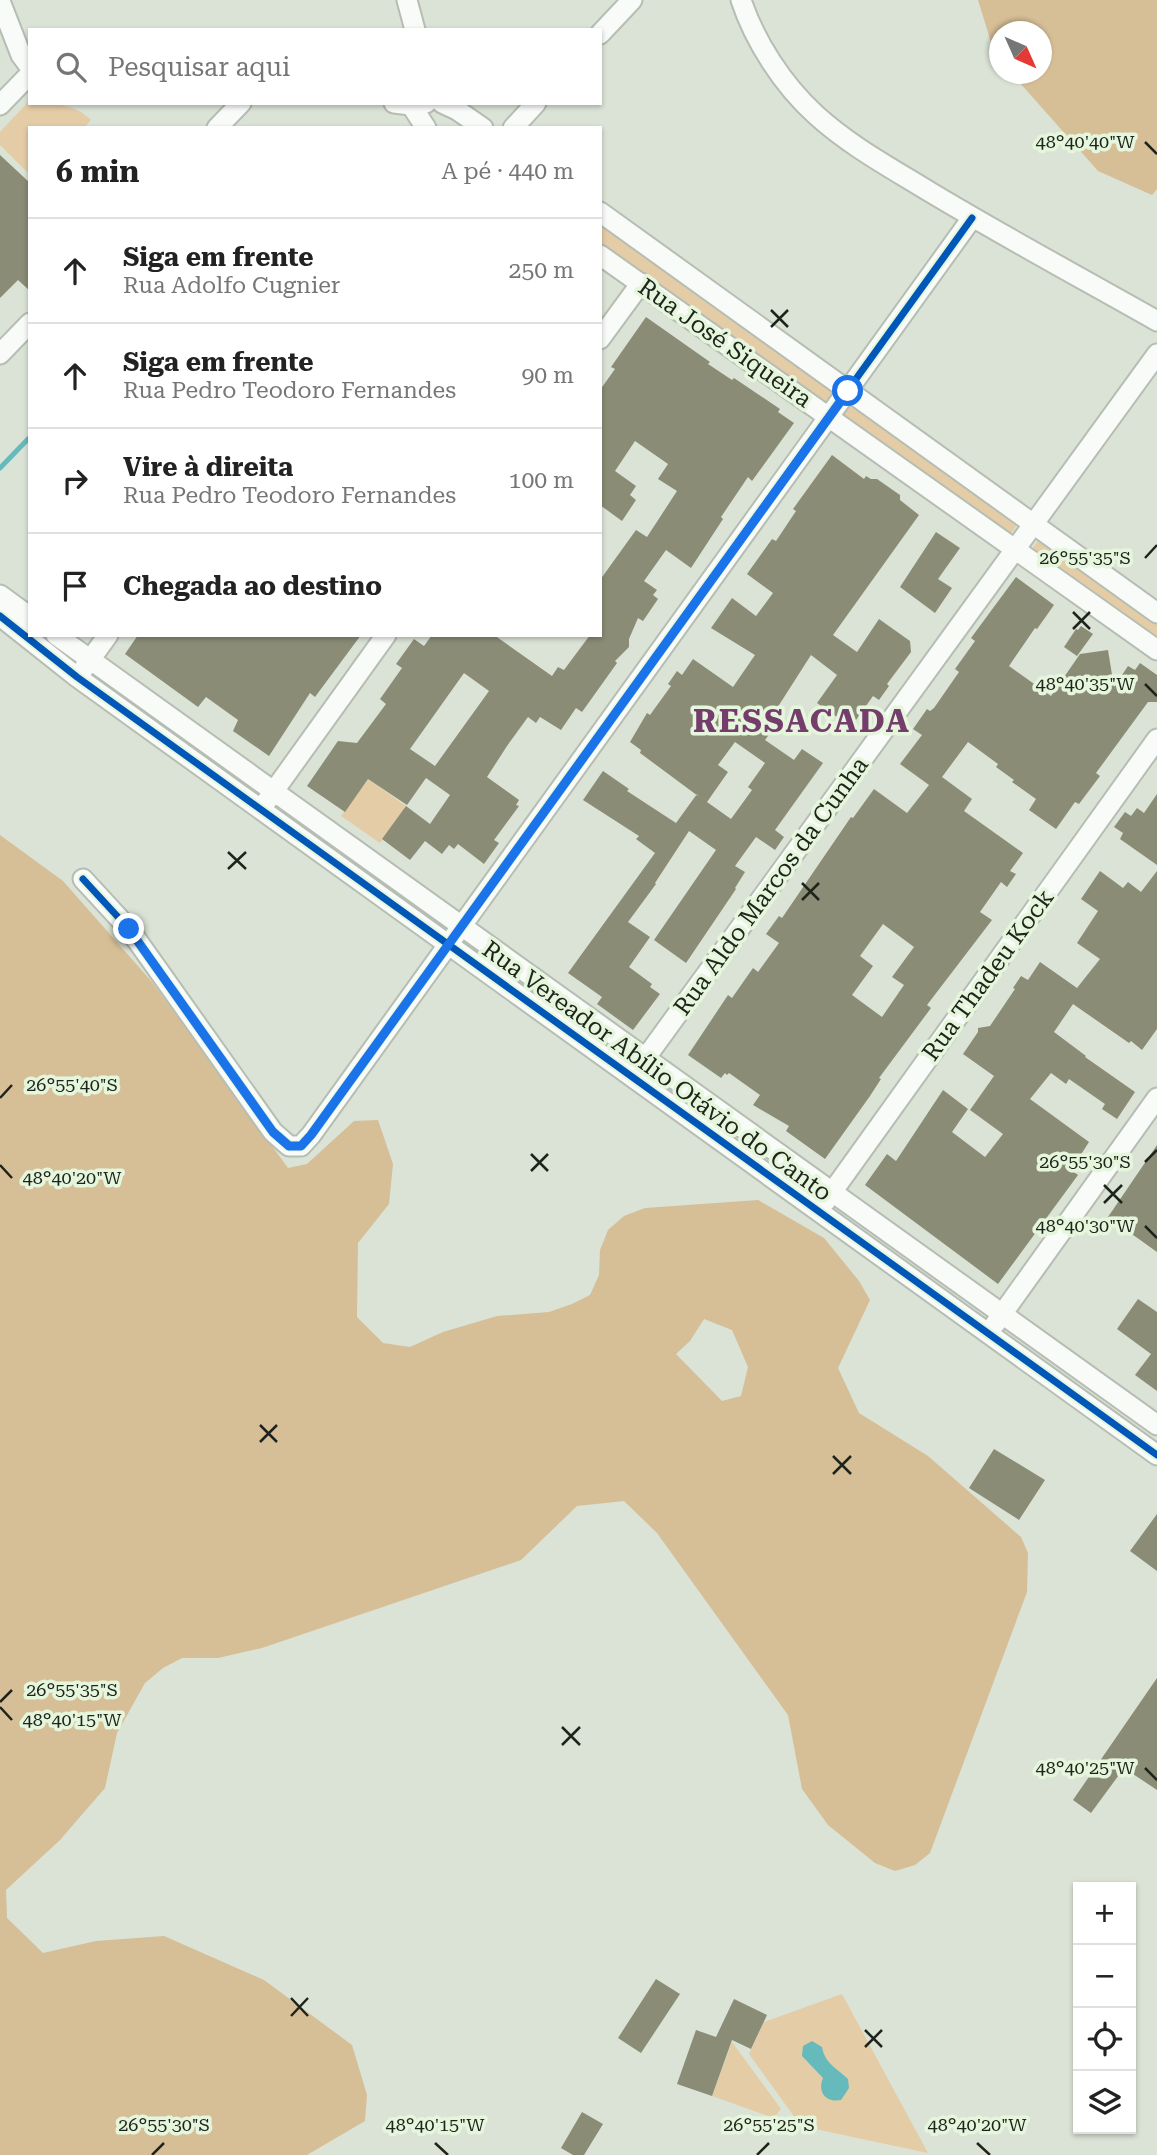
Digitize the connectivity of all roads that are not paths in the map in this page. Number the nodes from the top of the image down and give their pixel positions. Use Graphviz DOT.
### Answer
graph roads {
  1 [pos="407,0"];
  2 [pos="632,0"];
  3 [pos="741,0"];
  4 [pos="0,1"];
  5 [pos="414,28"];
  6 [pos="602,32"];
  7 [pos="28,64"];
  8 [pos="28,76"];
  9 [pos="0,105"];
  10 [pos="239,105"];
  11 [pos="411,105"];
  12 [pos="446,105"];
  13 [pos="534,105"];
  14 [pos="219,126"];
  15 [pos="425,126"];
  16 [pos="479,126"];
  17 [pos="515,126"];
  18 [pos="602,213"];
  19 [pos="972,218"];
  20 [pos="602,255"];
  21 [pos="641,283"];
  22 [pos="1157,321"];
  23 [pos="28,325"];
  24 [pos="602,336"];
  25 [pos="0,354"];
  26 [pos="1157,355"];
  27 [pos="848,391"];
  28 [pos="829,417"];
  29 [pos="1034,524"];
  30 [pos="1016,550"];
  31 [pos="1,603"];
  32 [pos="1157,613"];
  33 [pos="28,616"];
  34 [pos="28,629"];
  35 [pos="36,637"];
  36 [pos="59,637"];
  37 [pos="106,637"];
  38 [pos="385,637"];
  39 [pos="1157,650"];
  40 [pos="90,660"];
  41 [pos="77,677"];
  42 [pos="1157,739"];
  43 [pos="273,791"];
  44 [pos="260,809"];
  45 [pos="83,879"];
  46 [pos="463,927"];
  47 [pos="449,945"];
  48 [pos="646,1058"];
  49 [pos="632,1077"];
  50 [pos="1157,1098"];
  51 [pos="832,1192"];
  52 [pos="818,1211"];
  53 [pos="1002,1314"];
  54 [pos="988,1333"];
  55 [pos="1157,1425"];
  56 [pos="1156,1451"];
  1 -- 5 [label="street"];
  2 -- 6 [label="street"];
  3 -- 19 [label="street"];
  4 -- 7 [label="street"];
  8 -- 9 [label="street"];
  10 -- 14 [label="street"];
  11 -- 15 [label="street"];
  12 -- 16 [label="street"];
  13 -- 17 [label="street"];
  18 -- 27 [label="street, Rua José Siqueira"];
  19 -- 22 [label="street"];
  19 -- 27 [label="street"];
  20 -- 21 [label="street, Rua José Siqueira"];
  21 -- 24 [label="street"];
  21 -- 28 [label="street, Rua José Siqueira"];
  23 -- 25 [label="street"];
  26 -- 29 [label="street, Rua Aldo Marcos da Cunha"];
  27 -- 28 [label="street"];
  27 -- 29 [label="street, Rua José Siqueira"];
  28 -- 30 [label="street, Rua José Siqueira"];
  28 -- 46 [label="street"];
  29 -- 30 [label="street, Rua Aldo Marcos da Cunha"];
  29 -- 32 [label="street, Rua José Siqueira"];
  30 -- 39 [label="street, Rua José Siqueira"];
  30 -- 48 [label="street, Rua Aldo Marcos da Cunha"];
  31 -- 33 [label="street, Rua Vereador Abílio Otávio do Canto"];
  31 -- 34 [label="street, Rua Vereador Abílio Otávio do Canto"];
  35 -- 41 [label="street, Rua Vereador Abílio Otávio do Canto"];
  36 -- 40 [label="street, Rua Vereador Abílio Otávio do Canto"];
  37 -- 40 [label="street"];
  38 -- 43 [label="street"];
  40 -- 41 [label="street"];
  40 -- 43 [label="street, Rua Vereador Abílio Otávio do Canto"];
  41 -- 44 [label="street, Rua Vereador Abílio Otávio do Canto"];
  42 -- 51 [label="street, Rua Thadeu Kock"];
  43 -- 44 [label="street"];
  43 -- 46 [label="street, Rua Vereador Abílio Otávio do Canto"];
  44 -- 47 [label="street, Rua Vereador Abílio Otávio do Canto"];
  45 -- 47 [label="street"];
  46 -- 47 [label="street"];
  46 -- 48 [label="street, Rua Vereador Abílio Otávio do Canto"];
  47 -- 49 [label="street, Rua Vereador Abílio Otávio do Canto"];
  48 -- 49 [label="street, Rua Aldo Marcos da Cunha"];
  48 -- 51 [label="street, Rua Vereador Abílio Otávio do Canto"];
  49 -- 52 [label="street, Rua Vereador Abílio Otávio do Canto"];
  50 -- 53 [label="street"];
  51 -- 52 [label="street, Rua Thadeu Kock"];
  51 -- 53 [label="street, Rua Vereador Abílio Otávio do Canto"];
  52 -- 54 [label="street, Rua Vereador Abílio Otávio do Canto"];
  53 -- 54 [label="street"];
  53 -- 55 [label="street, Rua Vereador Abílio Otávio do Canto"];
  54 -- 56 [label="street, Rua Vereador Abílio Otávio do Canto"];
}
